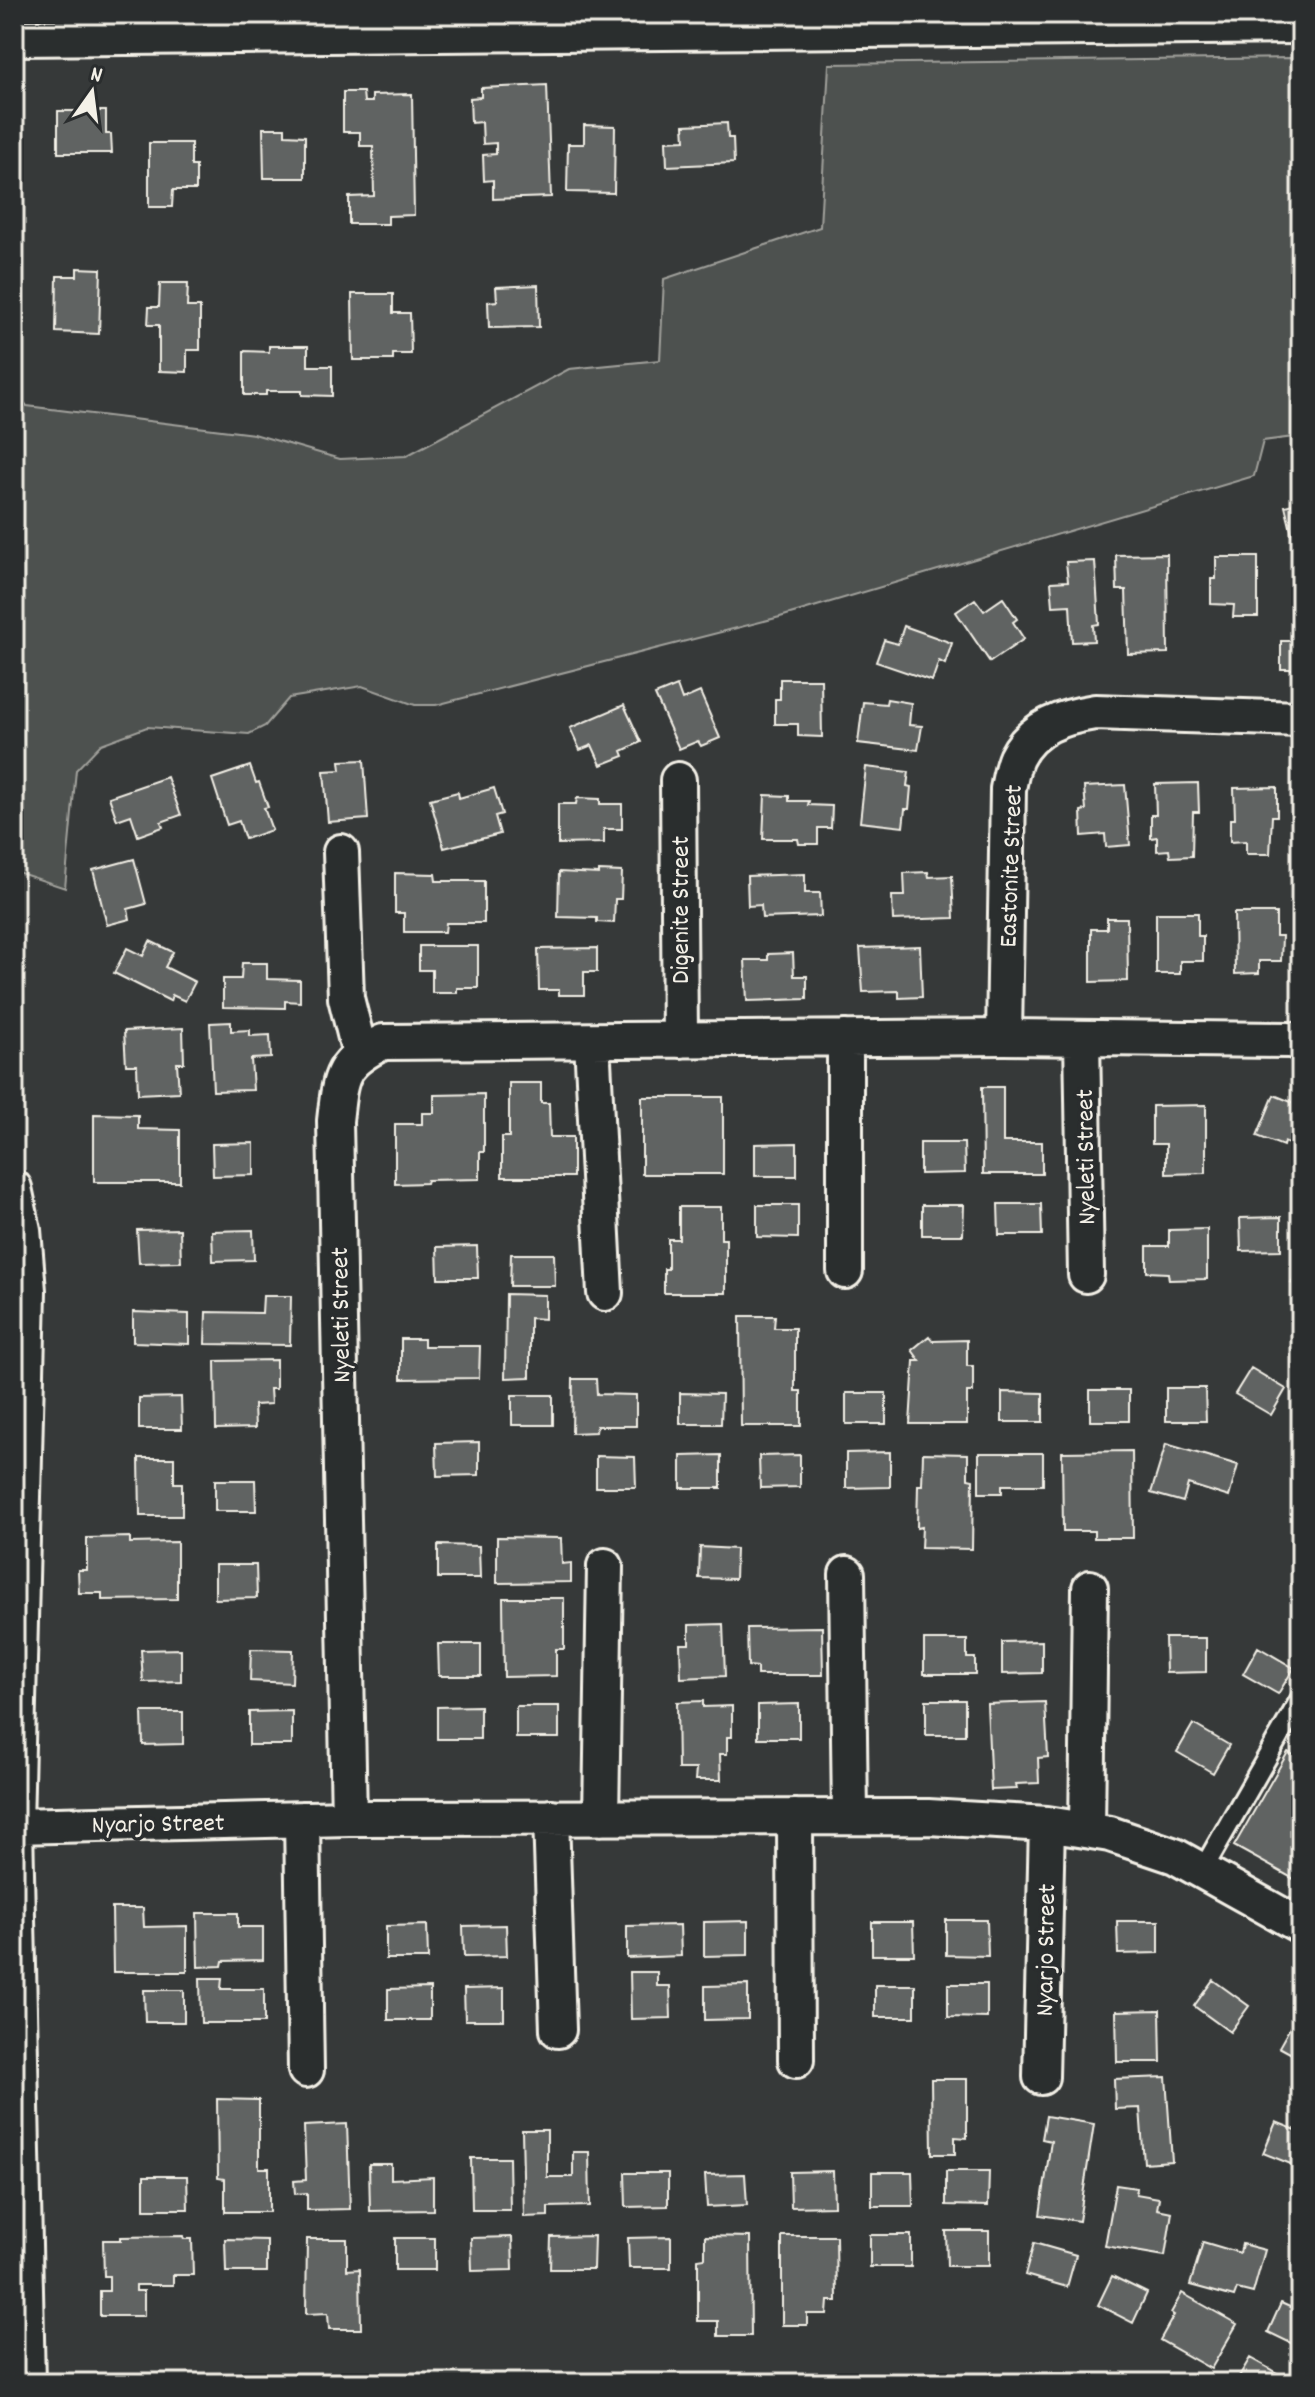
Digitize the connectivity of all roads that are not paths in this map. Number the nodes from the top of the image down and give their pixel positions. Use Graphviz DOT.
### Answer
graph roads {
  1 [pos="488,24"];
  2 [pos="1301,26"];
  3 [pos="14,38"];
  4 [pos="1301,719"];
  5 [pos="678,780"];
  6 [pos="341,852"];
  7 [pos="1004,1037"];
  8 [pos="845,1038"];
  9 [pos="1082,1038"];
  10 [pos="680,1040"];
  11 [pos="592,1041"];
  12 [pos="1301,1043"];
  13 [pos="360,1054"];
  14 [pos="14,1188"];
  15 [pos="845,1271"];
  16 [pos="1086,1275"];
  17 [pos="21,1291"];
  18 [pos="605,1293"];
  19 [pos="18,1556"];
  20 [pos="605,1566"];
  21 [pos="847,1574"];
  22 [pos="1090,1588"];
  23 [pos="1301,1698"];
  24 [pos="551,1817"];
  25 [pos="795,1817"];
  26 [pos="850,1817"];
  27 [pos="349,1818"];
  28 [pos="601,1818"];
  29 [pos="302,1819"];
  30 [pos="1047,1824"];
  31 [pos="15,1826"];
  32 [pos="1087,1830"];
  33 [pos="1202,1871"];
  34 [pos="1301,1926"];
  35 [pos="558,2030"];
  36 [pos="796,2060"];
  37 [pos="306,2070"];
  38 [pos="1041,2077"];
  39 [pos="27,2383"];
  1 -- 2 [label="street"];
  1 -- 3 [label="street"];
  4 -- 7 [label="street, Eastonite Street"];
  5 -- 10 [label="street, Digenite Street"];
  6 -- 13 [label="street"];
  7 -- 8 [label="street"];
  7 -- 9 [label="street"];
  8 -- 10 [label="street"];
  8 -- 15 [label="street"];
  9 -- 12 [label="street"];
  9 -- 16 [label="street, Nyeleti Street"];
  10 -- 11 [label="street"];
  11 -- 13 [label="street"];
  11 -- 18 [label="street"];
  13 -- 27 [label="street, Nyeleti Street"];
  14 -- 17 [label="street"];
  17 -- 19 [label="street"];
  19 -- 31 [label="street"];
  20 -- 28 [label="street"];
  21 -- 26 [label="street"];
  22 -- 32 [label="street"];
  23 -- 33 [label="lane"];
  24 -- 27 [label="street, Nyarjo Street"];
  24 -- 28 [label="street, Nyarjo Street"];
  24 -- 35 [label="street"];
  25 -- 26 [label="street, Nyarjo Street"];
  25 -- 28 [label="street, Nyarjo Street"];
  25 -- 36 [label="street"];
  26 -- 30 [label="street, Nyarjo Street"];
  27 -- 29 [label="street, Nyarjo Street"];
  29 -- 31 [label="street, Nyarjo Street"];
  29 -- 37 [label="street"];
  30 -- 32 [label="street, Nyarjo Street"];
  30 -- 38 [label="street, Nyarjo Street"];
  31 -- 39 [label="street"];
  32 -- 33 [label="street, Nyarjo Street"];
  33 -- 34 [label="street, Nyarjo Street"];
}
